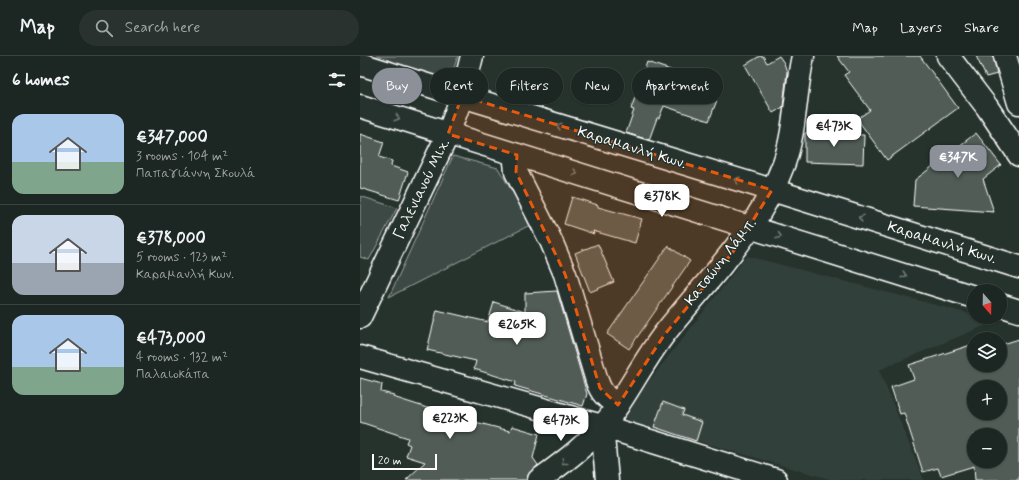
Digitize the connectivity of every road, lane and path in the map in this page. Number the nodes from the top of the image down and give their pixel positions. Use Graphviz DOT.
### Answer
graph roads {
  1 [pos="472,56"];
  2 [pos="803,56"];
  3 [pos="948,56"];
  4 [pos="1005,56"];
  5 [pos="360,64"];
  6 [pos="469,68"];
  7 [pos="430,86"];
  8 [pos="1019,103"];
  9 [pos="459,104"];
  10 [pos="488,104"];
  11 [pos="360,106"];
  12 [pos="448,134"];
  13 [pos="1016,144"];
  14 [pos="518,156"];
  15 [pos="772,190"];
  16 [pos="750,227"];
  17 [pos="1019,267"];
  18 [pos="967,295"];
  19 [pos="1007,307"];
  20 [pos="1019,311"];
  21 [pos="360,318"];
  22 [pos="360,357"];
  23 [pos="618,405"];
  24 [pos="602,426"];
  25 [pos="539,480"];
  26 [pos="607,480"];
  27 [pos="776,480"];
  1 -- 6 [label="street, Γαλενιανού Μιχ."];
  2 -- 15 [label="street, Κατσώνη Λάμπ."];
  3 -- 13 [label="street"];
  4 -- 8 [label="street"];
  5 -- 7 [label="street, Καραμανλή Κων."];
  9 -- 12 [label="street, Γαλενιανού Μιχ."];
  15 -- 10 [label="street, Καραμανλή Κων., one-way"];
  11 -- 12 [label="street, one-way"];
  12 -- 14 [label="street"];
  12 -- 21 [label="street, Γαλενιανού Μιχ."];
  14 -- 16 [label="street, one-way"];
  14 -- 23 [label="street"];
  15 -- 16 [label="street, Κατσώνη Λάμπ."];
  17 -- 15 [label="street, Καραμανλή Κων., one-way"];
  16 -- 18 [label="street, one-way"];
  16 -- 23 [label="street, Κατσώνη Λάμπ."];
  19 -- 20 [label="street"];
  22 -- 24 [label="street"];
  23 -- 24 [label="street, Κατσώνη Λάμπ."];
  24 -- 25 [label="street, Κατσώνη Λάμπ., one-way"];
  24 -- 26 [label="street"];
  24 -- 27 [label="street"];
}
